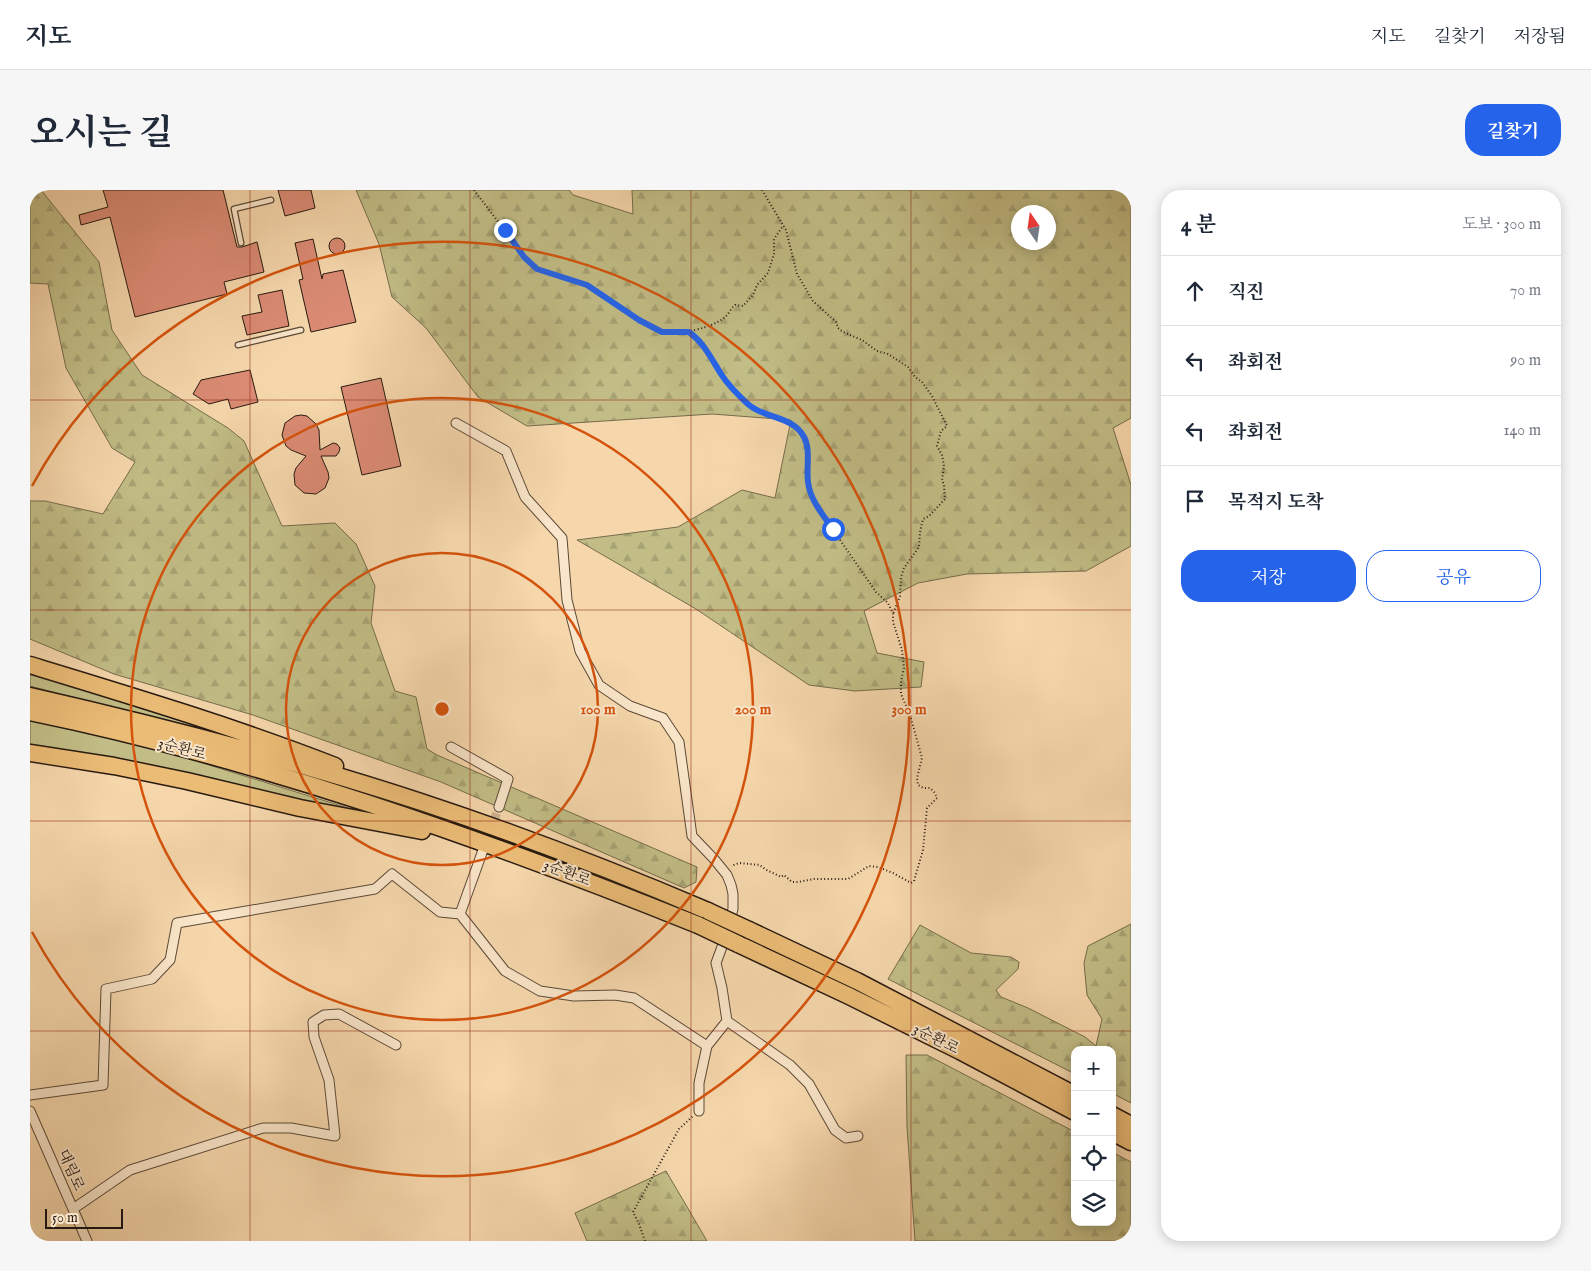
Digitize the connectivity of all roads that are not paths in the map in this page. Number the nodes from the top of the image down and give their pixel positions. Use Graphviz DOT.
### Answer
graph roads {
  1 [pos="271,200"];
  2 [pos="241,244"];
  3 [pos="301,330"];
  4 [pos="238,345"];
  5 [pos="456,423"];
  6 [pos="30,665"];
  7 [pos="30,696"];
  8 [pos="30,712"];
  9 [pos="451,747"];
  10 [pos="30,754"];
  11 [pos="499,807"];
  12 [pos="487,848"];
  13 [pos="568,855"];
  14 [pos="460,914"];
  15 [pos="727,1021"];
  16 [pos="396,1045"];
  17 [pos="707,1046"];
  18 [pos="1071,1093"];
  19 [pos="30,1095"];
  20 [pos="30,1110"];
  21 [pos="1071,1110"];
  22 [pos="699,1111"];
  23 [pos="1116,1117"];
  24 [pos="1131,1125"];
  25 [pos="1116,1134"];
  26 [pos="858,1136"];
  27 [pos="1131,1142"];
  28 [pos="73,1209"];
  29 [pos="87,1241"];
  1 -- 2 [label="lane"];
  3 -- 4 [label="lane"];
  5 -- 15 [label="street"];
  6 -- 13 [label="highway"];
  7 -- 13 [label="highway, 3순환로"];
  8 -- 12 [label="highway, 3순환로"];
  9 -- 11 [label="street"];
  10 -- 12 [label="highway"];
  12 -- 14 [label="street"];
  12 -- 21 [label="highway, 3순환로, bridge"];
  13 -- 18 [label="highway, 3순환로, bridge"];
  14 -- 17 [label="street"];
  14 -- 19 [label="street"];
  15 -- 17 [label="street"];
  15 -- 26 [label="street"];
  16 -- 28 [label="street"];
  17 -- 22 [label="street"];
  20 -- 28 [label="street, 대림로"];
  23 -- 24 [label="highway"];
  25 -- 27 [label="highway"];
  28 -- 29 [label="street, 대림로"];
}
